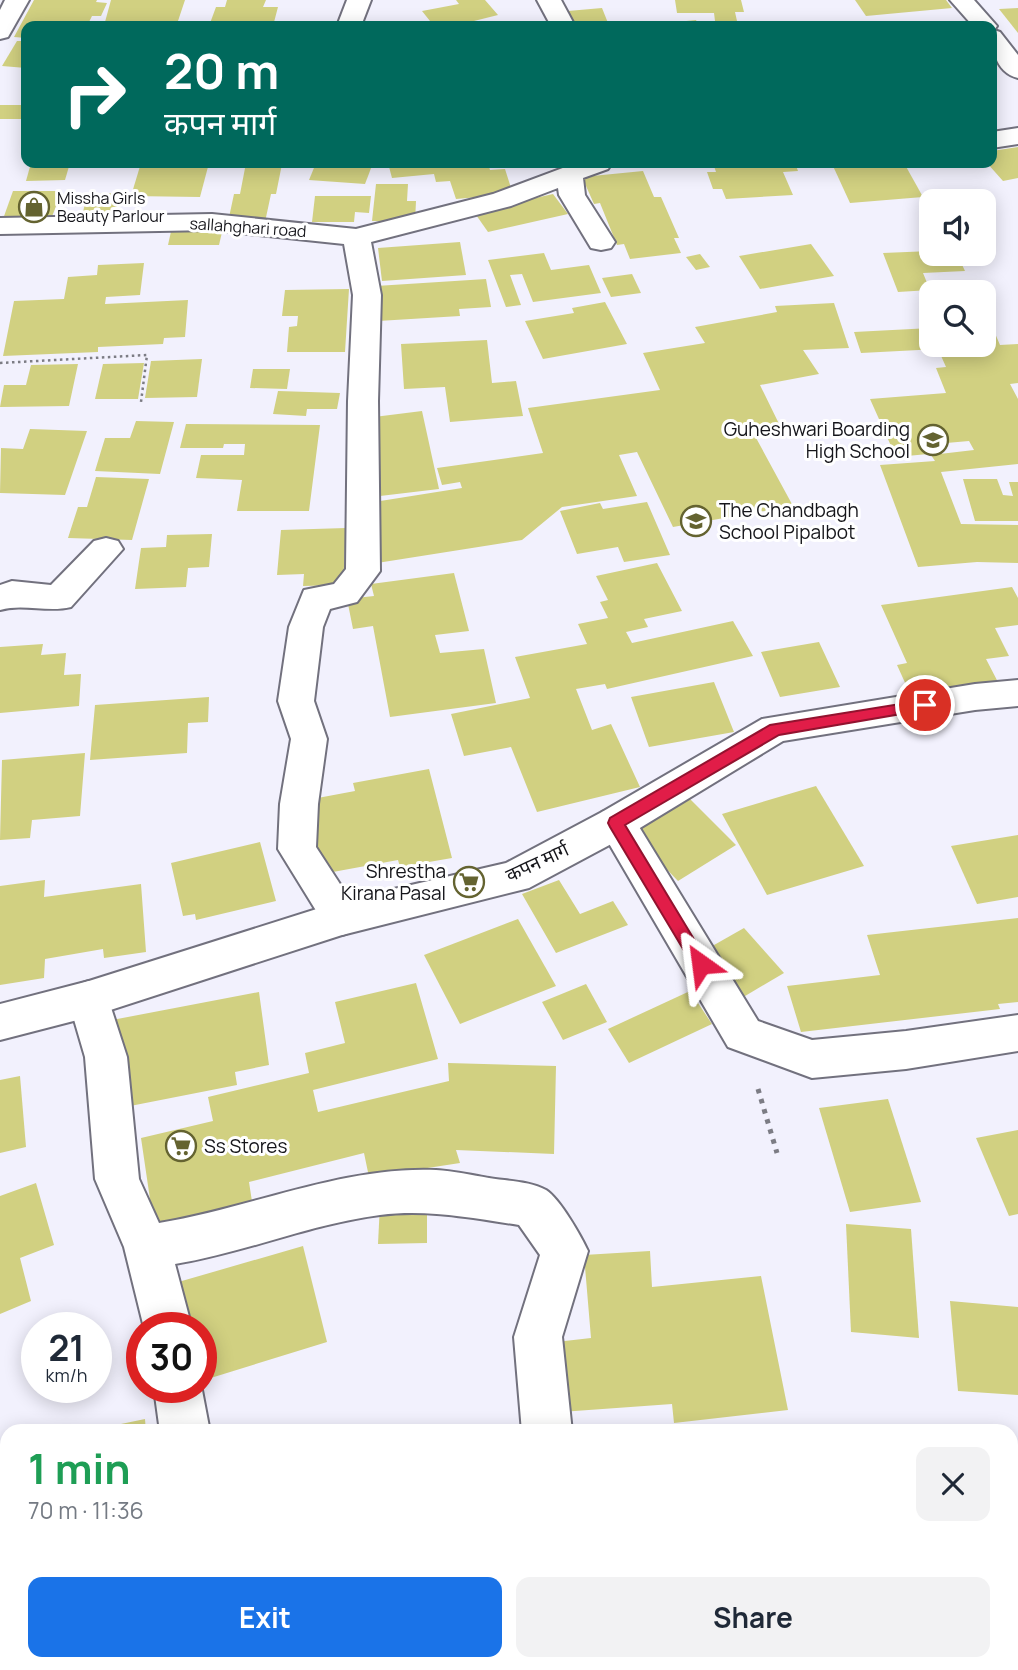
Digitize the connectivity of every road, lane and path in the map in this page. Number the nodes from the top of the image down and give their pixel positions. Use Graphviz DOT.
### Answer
graph roads {
  1 [pos="17,0"];
  2 [pos="359,0"];
  3 [pos="549,0"];
  4 [pos="962,0"];
  5 [pos="351,21"];
  6 [pos="560,21"];
  7 [pos="981,21"];
  8 [pos="0,32"];
  9 [pos="997,44"];
  10 [pos="1018,71"];
  11 [pos="1018,136"];
  12 [pos="997,139"];
  13 [pos="585,168"];
  14 [pos="569,174"];
  15 [pos="0,226"];
  16 [pos="356,237"];
  17 [pos="601,242"];
  18 [pos="0,363"];
  19 [pos="141,402"];
  20 [pos="106,549"];
  21 [pos="0,598"];
  22 [pos="1018,693"];
  23 [pos="616,823"];
  24 [pos="342,918"];
  25 [pos="89,999"];
  26 [pos="0,1022"];
  27 [pos="1018,1032"];
  28 [pos="743,1034"];
  29 [pos="777,1153"];
  30 [pos="147,1247"];
  31 [pos="164,1312"];
  32 [pos="180,1403"];
  33 [pos="184,1424"];
  34 [pos="546,1424"];
  1 -- 8 [label="street"];
  2 -- 5 [label="street"];
  3 -- 6 [label="street"];
  4 -- 7 [label="street"];
  9 -- 10 [label="street"];
  11 -- 12 [label="street"];
  13 -- 14 [label="street, sallahghari road"];
  14 -- 16 [label="street, sallahghari road"];
  14 -- 17 [label="street"];
  15 -- 16 [label="street, sallahghari road"];
  16 -- 24 [label="street"];
  18 -- 19 [label="path"];
  20 -- 21 [label="street"];
  22 -- 23 [label="street, कपन मार्ग"];
  23 -- 24 [label="street, कपन मार्ग"];
  23 -- 28 [label="street"];
  24 -- 25 [label="street, कपन मार्ग"];
  25 -- 26 [label="street, कपन मार्ग"];
  25 -- 30 [label="street"];
  27 -- 28 [label="street"];
  28 -- 29 [label="path"];
  30 -- 31 [label="street"];
  30 -- 34 [label="street"];
  32 -- 33 [label="street"];
}
